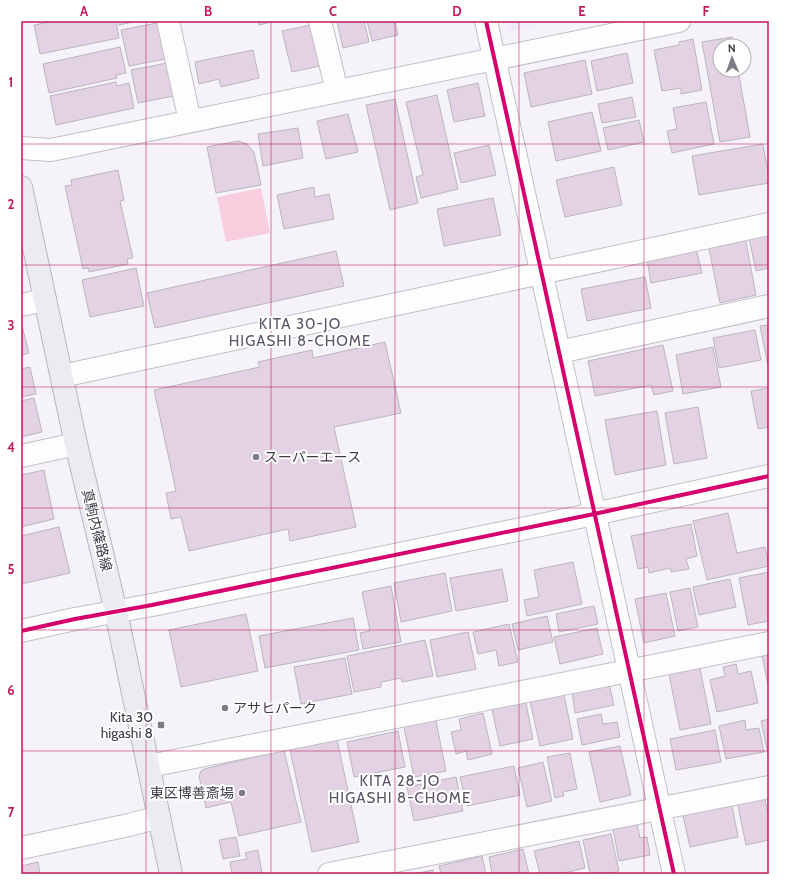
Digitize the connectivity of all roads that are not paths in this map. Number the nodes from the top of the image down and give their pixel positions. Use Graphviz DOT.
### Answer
graph roads {
  1 [pos="168,21"];
  2 [pos="320,21"];
  3 [pos="486,21"];
  4 [pos="679,21"];
  5 [pos="495,59"];
  6 [pos="337,91"];
  7 [pos="190,121"];
  8 [pos="21,148"];
  9 [pos="21,187"];
  10 [pos="769,224"];
  11 [pos="542,273"];
  12 [pos="44,300"];
  13 [pos="21,305"];
  14 [pos="769,306"];
  15 [pos="559,352"];
  16 [pos="62,376"];
  17 [pos="76,444"];
  18 [pos="21,456"];
  19 [pos="769,476"];
  20 [pos="594,514"];
  21 [pos="116,612"];
  22 [pos="21,631"];
  23 [pos="769,643"];
  24 [pos="629,671"];
  25 [pos="148,766"];
  26 [pos="769,787"];
  27 [pos="659,809"];
  28 [pos="159,816"];
  29 [pos="21,848"];
  30 [pos="170,874"];
  31 [pos="329,874"];
  32 [pos="674,874"];
  1 -- 7 [label="street"];
  2 -- 6 [label="street"];
  3 -- 5 [label="street"];
  4 -- 5 [label="street"];
  5 -- 6 [label="street"];
  5 -- 11 [label="street"];
  6 -- 7 [label="street"];
  7 -- 8 [label="street"];
  9 -- 12 [label="main road, 真駒内篠路線"];
  10 -- 11 [label="street"];
  11 -- 15 [label="street"];
  11 -- 16 [label="street"];
  12 -- 13 [label="street"];
  12 -- 16 [label="main road, 真駒内篠路線"];
  14 -- 15 [label="street"];
  15 -- 20 [label="street"];
  16 -- 17 [label="main road, 真駒内篠路線"];
  17 -- 18 [label="street"];
  17 -- 21 [label="main road, 真駒内篠路線"];
  19 -- 20 [label="street"];
  20 -- 21 [label="street"];
  20 -- 24 [label="street"];
  21 -- 22 [label="street"];
  21 -- 25 [label="main road, 真駒内篠路線"];
  23 -- 24 [label="street"];
  24 -- 25 [label="street"];
  24 -- 27 [label="street"];
  25 -- 28 [label="main road, 真駒内篠路線"];
  26 -- 27 [label="street"];
  27 -- 31 [label="street"];
  27 -- 32 [label="street"];
  28 -- 29 [label="street"];
  28 -- 30 [label="main road, 真駒内篠路線"];
}
